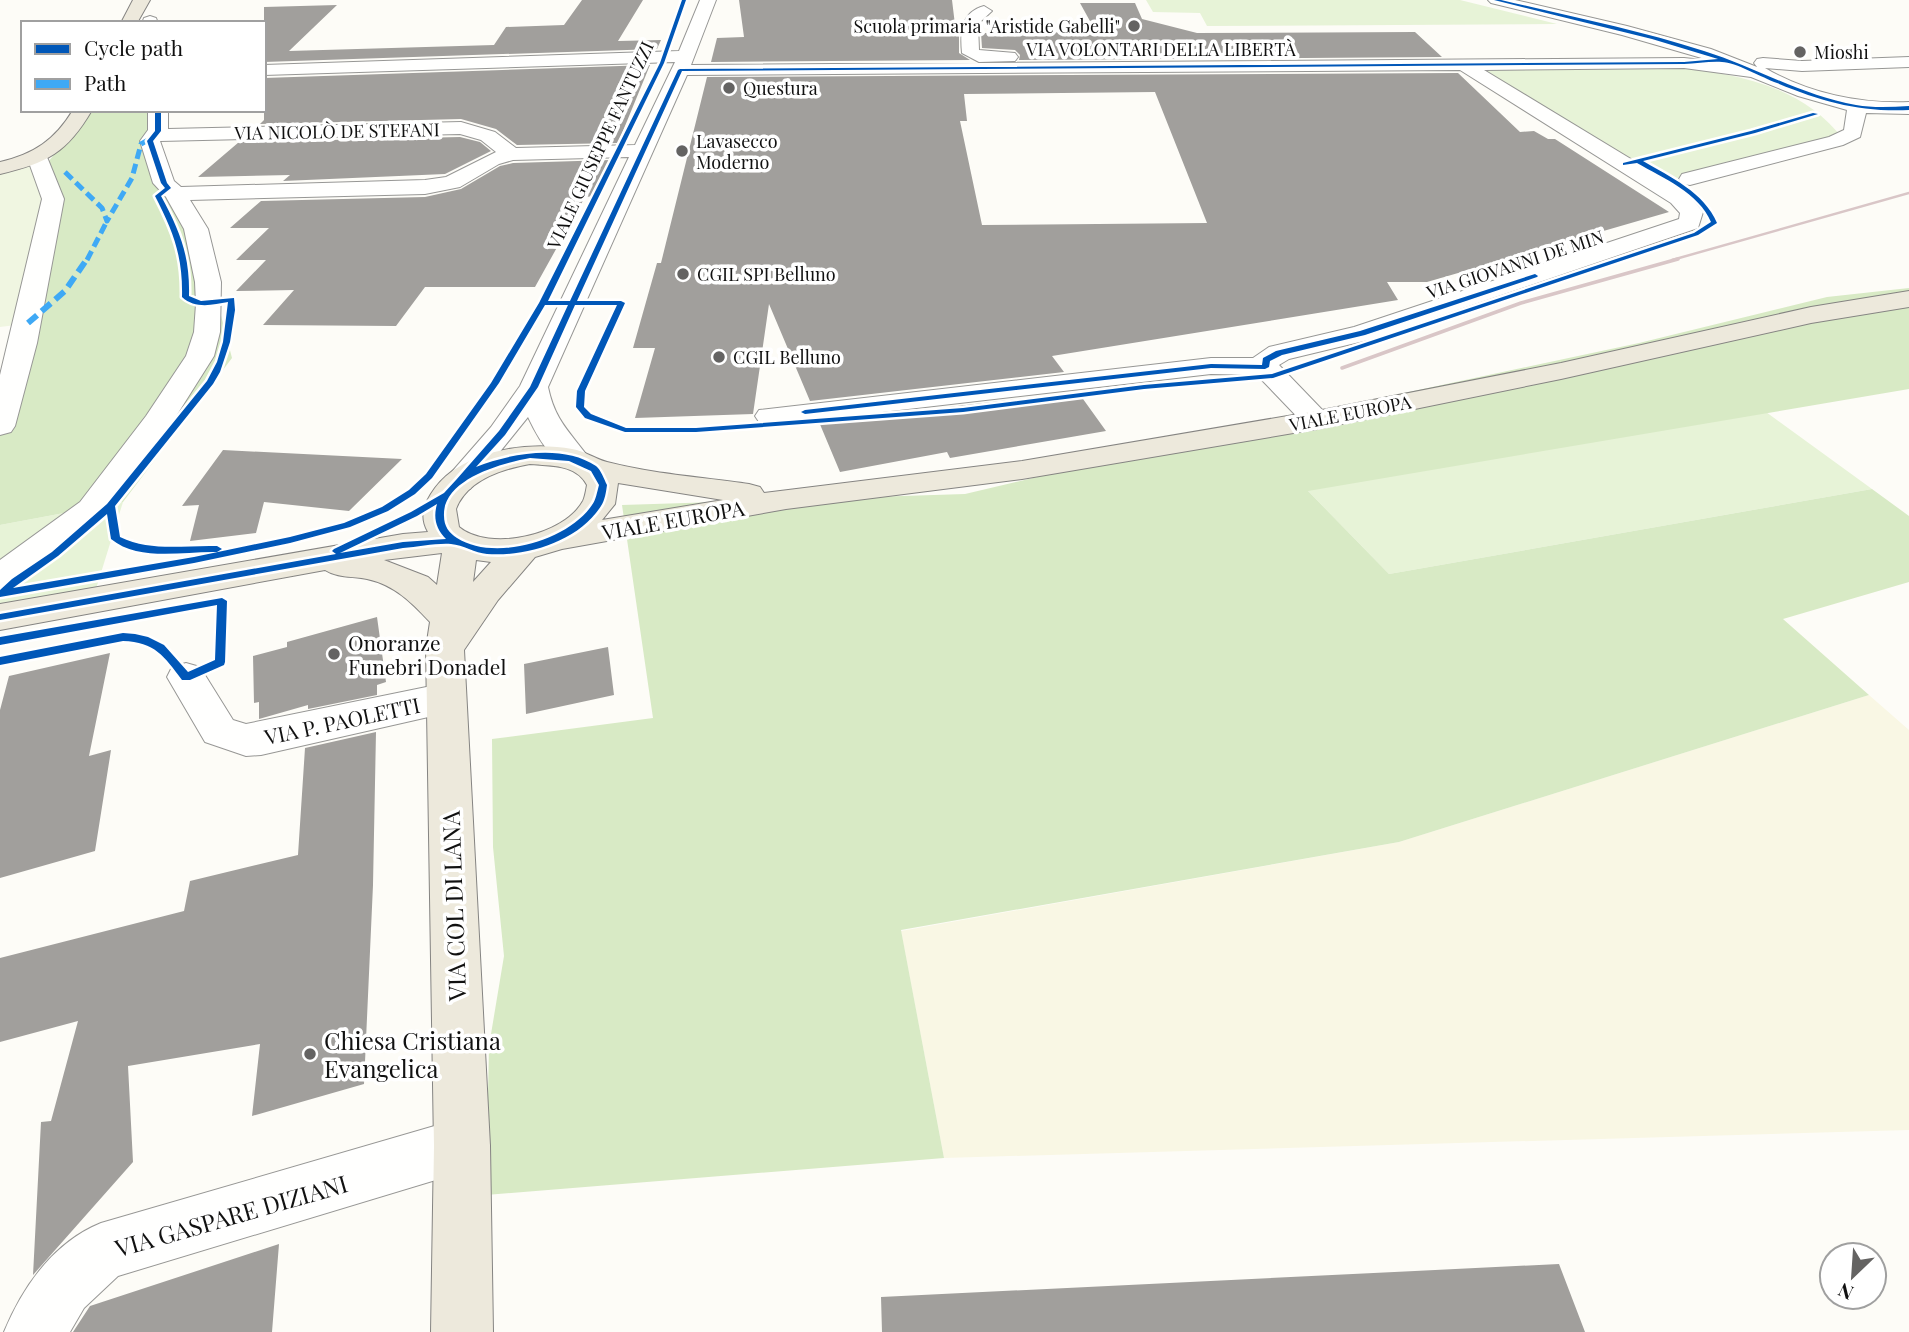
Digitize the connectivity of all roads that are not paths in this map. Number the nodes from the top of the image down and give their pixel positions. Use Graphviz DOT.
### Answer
graph roads {
  1 [pos="142,0"];
  2 [pos="708,0"];
  3 [pos="1496,0"];
  4 [pos="984,11"];
  5 [pos="130,21"];
  6 [pos="693,37"];
  7 [pos="656,38"];
  8 [pos="1667,41"];
  9 [pos="1440,54"];
  10 [pos="1726,60"];
  11 [pos="682,63"];
  12 [pos="1684,63"];
  13 [pos="1642,64"];
  14 [pos="1464,65"];
  15 [pos="266,70"];
  16 [pos="1762,74"];
  17 [pos="1878,80"];
  18 [pos="1785,82"];
  19 [pos="82,112"];
  20 [pos="158,112"];
  21 [pos="156,135"];
  22 [pos="643,151"];
  23 [pos="511,154"];
  24 [pos="37,157"];
  25 [pos="0,168"];
  26 [pos="1690,180"];
  27 [pos="175,194"];
  28 [pos="1909,299"];
  29 [pos="1265,367"];
  30 [pos="534,387"];
  31 [pos="770,416"];
  32 [pos="1317,420"];
  33 [pos="0,426"];
  34 [pos="584,464"];
  35 [pos="454,488"];
  36 [pos="786,499"];
  37 [pos="560,538"];
  38 [pos="458,542"];
  39 [pos="523,549"];
  40 [pos="315,562"];
  41 [pos="0,577"];
  42 [pos="0,617"];
  43 [pos="447,633"];
  44 [pos="186,677"];
  45 [pos="446,698"];
  46 [pos="462,1146"];
  47 [pos="35,1332"];
  48 [pos="461,1332"];
  1 -- 5 [label="main road"];
  2 -- 6 [label="street, VIALE GIUSEPPE FANTUZZI"];
  3 -- 8 [label="street"];
  4 -- 9 [label="street"];
  6 -- 7 [label="street"];
  6 -- 11 [label="street, VIALE GIUSEPPE FANTUZZI"];
  8 -- 10 [label="street"];
  8 -- 13 [label="street, VIA VOLONTARI DELLA LIBERTÀ"];
  10 -- 12 [label="street, VIA VOLONTARI DELLA LIBERTÀ"];
  10 -- 16 [label="street"];
  10 -- 17 [label="street"];
  11 -- 14 [label="street, VIA VOLONTARI DELLA LIBERTÀ"];
  11 -- 15 [label="street, VIA VOLONTARI DELLA LIBERTÀ"];
  11 -- 22 [label="street, VIALE GIUSEPPE FANTUZZI"];
  12 -- 13 [label="street, VIA VOLONTARI DELLA LIBERTÀ"];
  12 -- 16 [label="street, VIA VOLONTARI DELLA LIBERTÀ"];
  13 -- 14 [label="street, VIA VOLONTARI DELLA LIBERTÀ"];
  14 -- 29 [label="street, VIA GIOVANNI DE MIN"];
  16 -- 18 [label="street"];
  17 -- 18 [label="street"];
  17 -- 18 [label="street"];
  17 -- 26 [label="street"];
  19 -- 24 [label="main road"];
  20 -- 21 [label="street"];
  21 -- 23 [label="street, VIA NICOLÒ DE STEFANI"];
  21 -- 27 [label="street"];
  22 -- 23 [label="street"];
  22 -- 30 [label="street, VIALE GIUSEPPE FANTUZZI"];
  23 -- 27 [label="street"];
  24 -- 25 [label="main road"];
  24 -- 33 [label="street"];
  27 -- 41 [label="street"];
  28 -- 32 [label="main road, VIALE EUROPA"];
  29 -- 31 [label="street"];
  29 -- 32 [label="street"];
  30 -- 34 [label="street"];
  30 -- 35 [label="street, VIALE GIUSEPPE FANTUZZI"];
  32 -- 36 [label="main road, VIALE EUROPA"];
  34 -- 35 [label="main road, VIALE EUROPA"];
  34 -- 36 [label="main road, VIALE EUROPA"];
  34 -- 37 [label="main road, VIALE EUROPA"];
  35 -- 38 [label="main road"];
  35 -- 40 [label="main road, VIALE EUROPA"];
  36 -- 37 [label="main road, VIALE EUROPA"];
  37 -- 39 [label="main road, VIALE EUROPA"];
  38 -- 39 [label="main road, VIALE EUROPA"];
  38 -- 40 [label="main road, VIALE EUROPA"];
  38 -- 43 [label="main road, VIA COL DI LANA"];
  39 -- 43 [label="main road"];
  40 -- 42 [label="main road"];
  40 -- 43 [label="main road"];
  43 -- 45 [label="main road, VIA COL DI LANA"];
  44 -- 45 [label="street, VIA P. PAOLETTI"];
  45 -- 46 [label="main road, VIA COL DI LANA"];
  46 -- 47 [label="street, VIA GASPARE DIZIANI"];
  46 -- 48 [label="main road, VIA COL DI LANA"];
}
